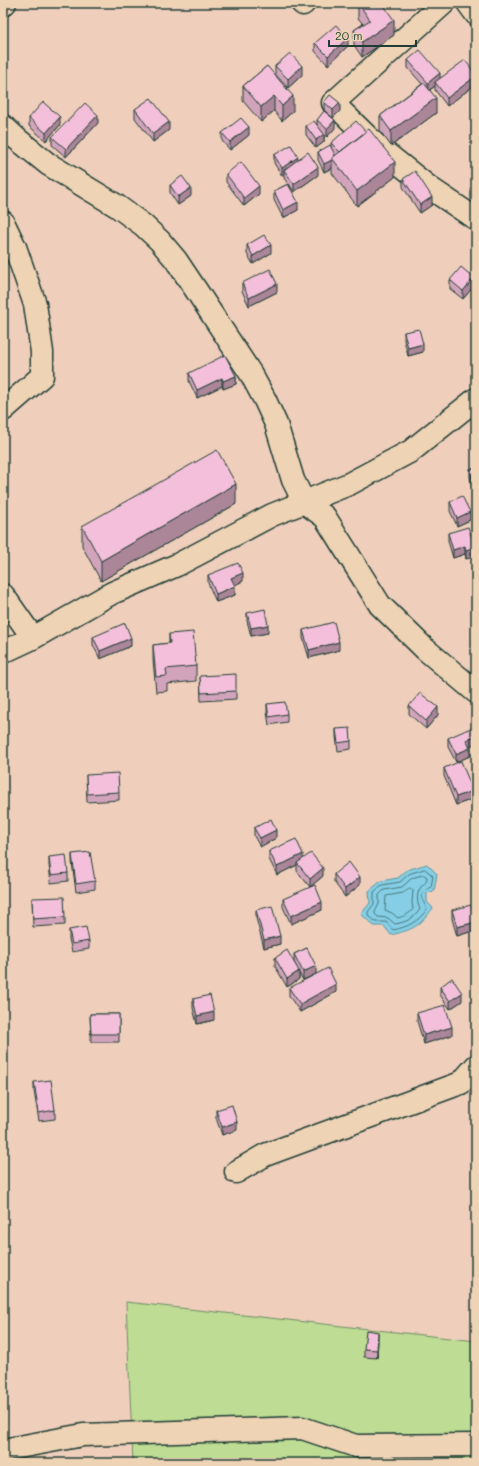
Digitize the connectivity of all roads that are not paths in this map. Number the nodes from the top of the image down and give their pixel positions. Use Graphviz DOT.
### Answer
graph roads {
  1 [pos="444,3"];
  2 [pos="468,3"];
  3 [pos="476,14"];
  4 [pos="3,126"];
  5 [pos="476,219"];
  6 [pos="3,222"];
  7 [pos="476,399"];
  8 [pos="3,410"];
  9 [pos="304,502"];
  10 [pos="3,595"];
  11 [pos="33,638"];
  12 [pos="3,652"];
  13 [pos="476,692"];
  14 [pos="476,1066"];
  15 [pos="236,1172"];
  16 [pos="476,1445"];
  17 [pos="3,1450"];
  1 -- 5 [label="street"];
  2 -- 3 [label="street"];
  4 -- 9 [label="street"];
  6 -- 8 [label="street"];
  7 -- 9 [label="street"];
  9 -- 11 [label="street"];
  9 -- 13 [label="street"];
  10 -- 11 [label="street"];
  11 -- 12 [label="street"];
  14 -- 15 [label="street"];
  16 -- 17 [label="street"];
}
